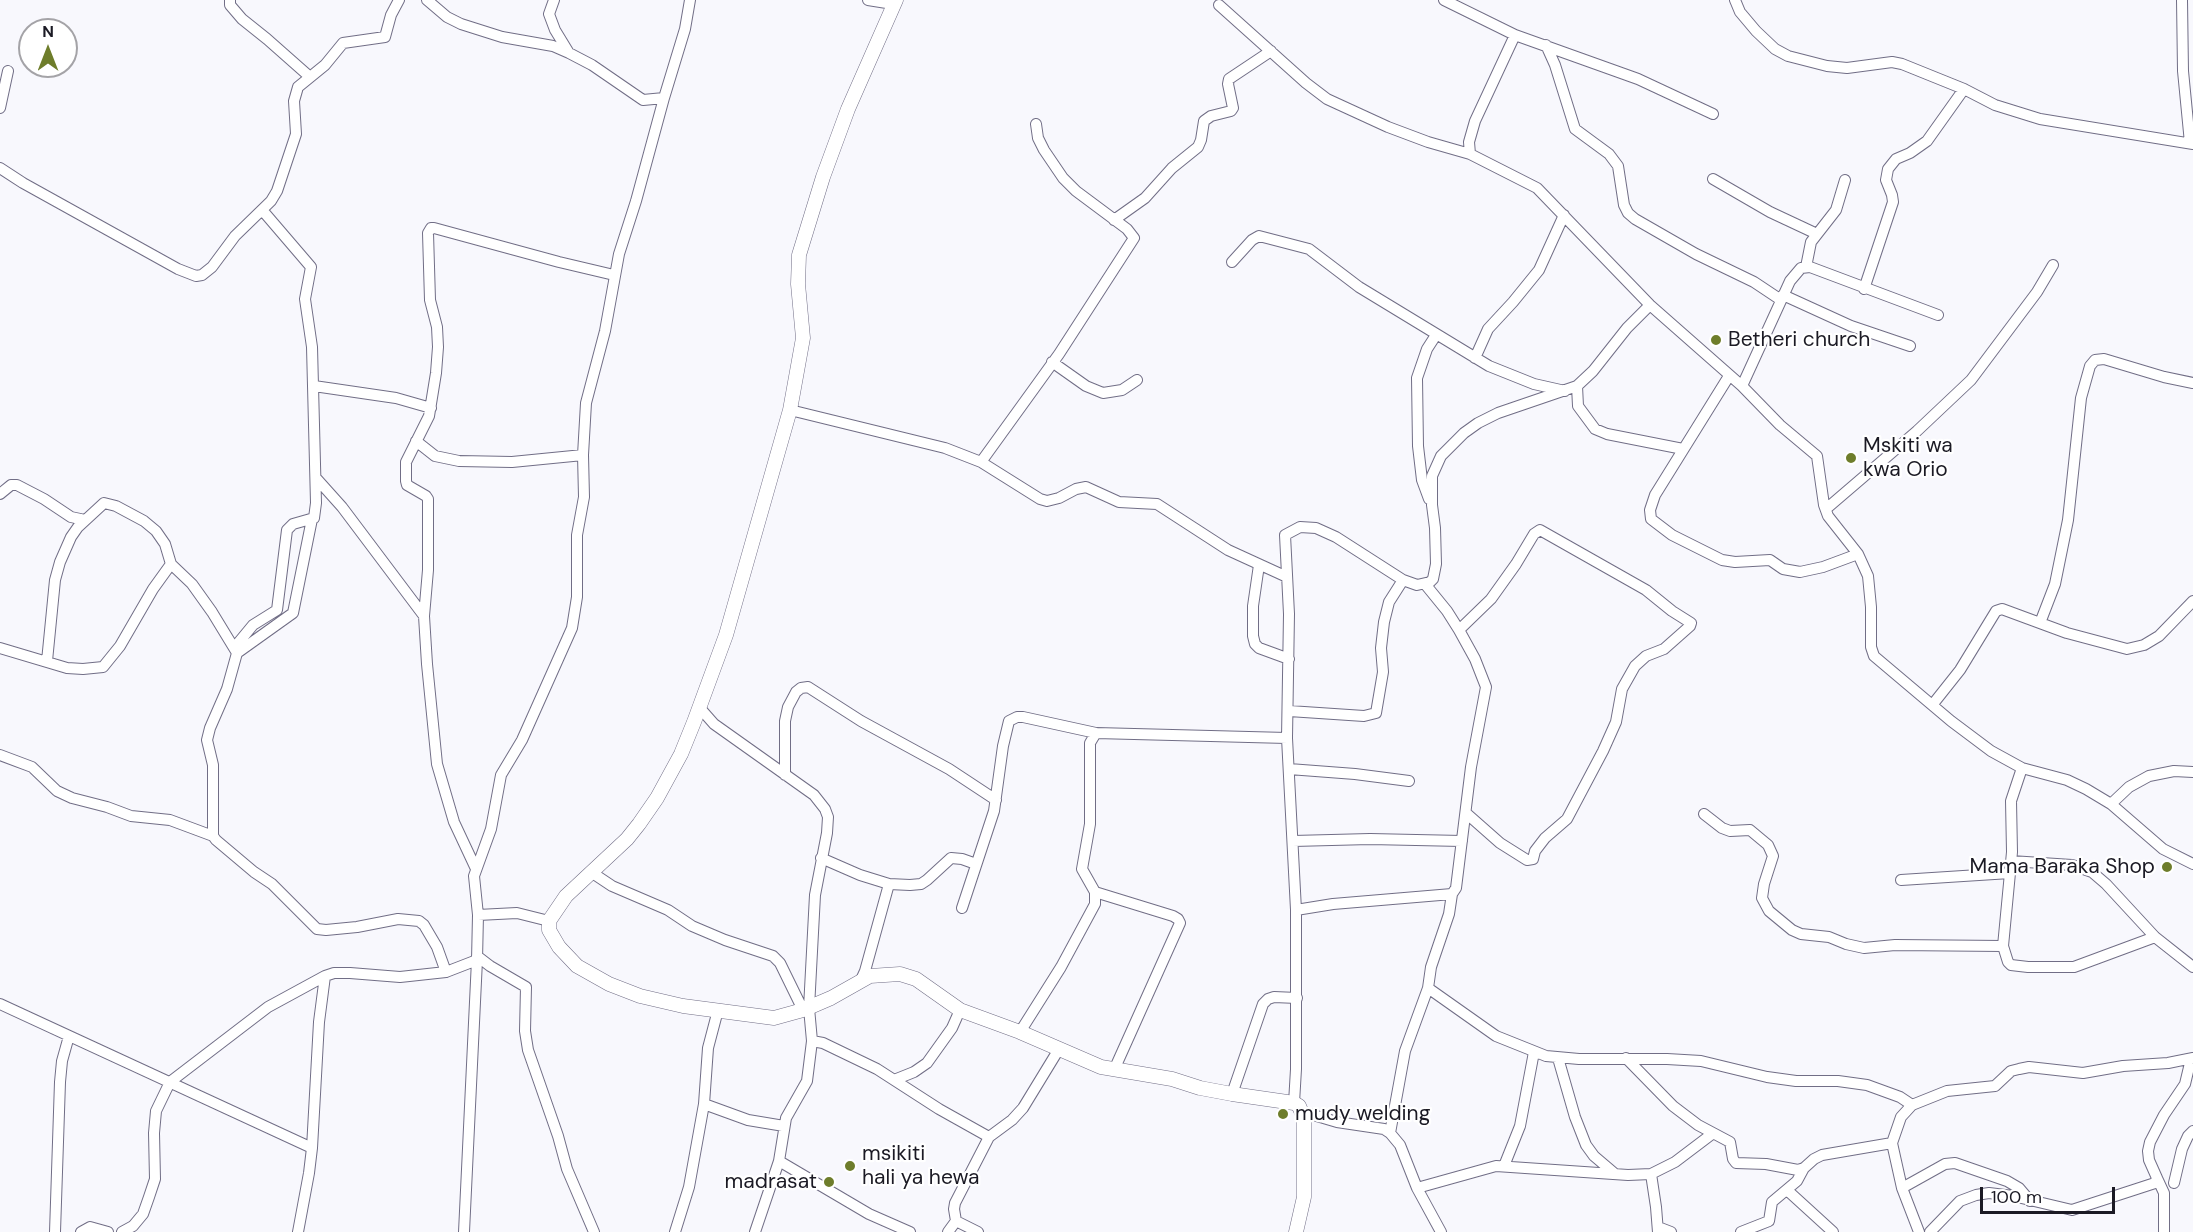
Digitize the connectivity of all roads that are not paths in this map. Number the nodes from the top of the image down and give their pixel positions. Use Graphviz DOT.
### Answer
graph roads {
  1 [pos="230,0"];
  2 [pos="399,0"];
  3 [pos="427,0"];
  4 [pos="554,0"];
  5 [pos="690,0"];
  6 [pos="868,0"];
  7 [pos="1444,0"];
  8 [pos="1735,0"];
  9 [pos="2182,0"];
  10 [pos="894,2"];
  11 [pos="1219,5"];
  12 [pos="1515,35"];
  13 [pos="1546,45"];
  14 [pos="1271,51"];
  15 [pos="569,53"];
  16 [pos="8,71"];
  17 [pos="310,77"];
  18 [pos="1964,89"];
  19 [pos="664,98"];
  20 [pos="0,108"];
  21 [pos="1713,114"];
  22 [pos="1036,124"];
  23 [pos="2192,144"];
  24 [pos="1470,154"];
  25 [pos="0,168"];
  26 [pos="1713,179"];
  27 [pos="1845,180"];
  28 [pos="263,211"];
  29 [pos="1564,215"];
  30 [pos="1114,220"];
  31 [pos="1817,234"];
  32 [pos="1232,262"];
  33 [pos="2053,265"];
  34 [pos="1806,267"];
  35 [pos="614,275"];
  36 [pos="1864,289"];
  37 [pos="1782,298"];
  38 [pos="1650,305"];
  39 [pos="1938,315"];
  40 [pos="1436,335"];
  41 [pos="1910,346"];
  42 [pos="1475,358"];
  43 [pos="1052,362"];
  44 [pos="1729,376"];
  45 [pos="1137,380"];
  46 [pos="2193,383"];
  47 [pos="314,386"];
  48 [pos="1577,386"];
  49 [pos="1742,386"];
  50 [pos="1565,391"];
  51 [pos="431,408"];
  52 [pos="790,410"];
  53 [pos="416,441"];
  54 [pos="1683,449"];
  55 [pos="583,454"];
  56 [pos="981,462"];
  57 [pos="316,478"];
  58 [pos="0,494"];
  59 [pos="1431,505"];
  60 [pos="1826,509"];
  61 [pos="312,519"];
  62 [pos="85,520"];
  63 [pos="1858,554"];
  64 [pos="171,564"];
  65 [pos="1259,565"];
  66 [pos="1287,577"];
  67 [pos="1403,580"];
  68 [pos="1425,584"];
  69 [pos="2193,601"];
  70 [pos="424,616"];
  71 [pos="2040,623"];
  72 [pos="1459,630"];
  73 [pos="0,648"];
  74 [pos="235,650"];
  75 [pos="1289,658"];
  76 [pos="47,661"];
  77 [pos="1933,704"];
  78 [pos="699,707"];
  79 [pos="1288,711"];
  80 [pos="1096,733"];
  81 [pos="1287,738"];
  82 [pos="0,755"];
  83 [pos="2022,768"];
  84 [pos="1289,769"];
  85 [pos="2193,772"];
  86 [pos="786,775"];
  87 [pos="1409,781"];
  88 [pos="996,800"];
  89 [pos="2111,804"];
  90 [pos="1466,813"];
  91 [pos="1704,814"];
  92 [pos="213,836"];
  93 [pos="1293,841"];
  94 [pos="1462,841"];
  95 [pos="821,858"];
  96 [pos="2011,861"];
  97 [pos="976,864"];
  98 [pos="2193,864"];
  99 [pos="476,869"];
  100 [pos="591,872"];
  101 [pos="2010,873"];
  102 [pos="1900,880"];
  103 [pos="889,884"];
  104 [pos="1095,892"];
  105 [pos="1452,894"];
  106 [pos="963,908"];
  107 [pos="1296,910"];
  108 [pos="478,915"];
  109 [pos="549,921"];
  110 [pos="2155,937"];
  111 [pos="2003,946"];
  112 [pos="477,958"];
  113 [pos="2193,967"];
  114 [pos="446,972"];
  115 [pos="325,976"];
  116 [pos="860,982"];
  117 [pos="1428,988"];
  118 [pos="1297,998"];
  119 [pos="0,1004"];
  120 [pos="806,1009"];
  121 [pos="718,1010"];
  122 [pos="960,1010"];
  123 [pos="1020,1032"];
  124 [pos="69,1036"];
  125 [pos="812,1041"];
  126 [pos="1059,1049"];
  127 [pos="1534,1052"];
  128 [pos="1558,1058"];
  129 [pos="1626,1058"];
  130 [pos="2192,1059"];
  131 [pos="1114,1070"];
  132 [pos="894,1080"];
  133 [pos="170,1082"];
  134 [pos="1232,1094"];
  135 [pos="704,1104"];
  136 [pos="1912,1105"];
  137 [pos="1298,1107"];
  138 [pos="784,1126"];
  139 [pos="2193,1131"];
  140 [pos="1390,1133"];
  141 [pos="1712,1134"];
  142 [pos="989,1137"];
  143 [pos="1893,1143"];
  144 [pos="312,1148"];
  145 [pos="779,1161"];
  146 [pos="1504,1166"];
  147 [pos="1804,1168"];
  148 [pos="1614,1173"];
  149 [pos="1651,1174"];
  150 [pos="2157,1178"];
  151 [pos="2174,1183"];
  152 [pos="1417,1188"];
  153 [pos="1902,1188"];
  154 [pos="1787,1190"];
  155 [pos="2030,1201"];
  156 [pos="956,1221"];
  157 [pos="1658,1229"];
  158 [pos="55,1232"];
  159 [pos="81,1232"];
  160 [pos="108,1232"];
  161 [pos="123,1232"];
  162 [pos="298,1232"];
  163 [pos="464,1232"];
  164 [pos="594,1232"];
  165 [pos="675,1232"];
  166 [pos="755,1232"];
  167 [pos="910,1232"];
  168 [pos="948,1232"];
  169 [pos="978,1232"];
  170 [pos="1296,1232"];
  171 [pos="1441,1232"];
  172 [pos="1671,1232"];
  173 [pos="1741,1232"];
  174 [pos="1833,1232"];
  175 [pos="1919,1232"];
  176 [pos="1930,1232"];
  177 [pos="2164,1232"];
  1 -- 17 [label="street"];
  2 -- 17 [label="street"];
  3 -- 15 [label="street"];
  4 -- 15 [label="street"];
  5 -- 19 [label="street"];
  6 -- 10 [label="street"];
  7 -- 12 [label="street"];
  8 -- 18 [label="street"];
  9 -- 23 [label="street"];
  10 -- 52 [label="street"];
  11 -- 14 [label="street"];
  12 -- 13 [label="street"];
  12 -- 24 [label="street"];
  13 -- 21 [label="street"];
  13 -- 37 [label="street"];
  14 -- 24 [label="street"];
  14 -- 30 [label="street"];
  15 -- 19 [label="street"];
  16 -- 20 [label="street"];
  17 -- 28 [label="street"];
  18 -- 23 [label="street"];
  18 -- 36 [label="street"];
  19 -- 35 [label="street"];
  22 -- 30 [label="street"];
  24 -- 29 [label="street"];
  25 -- 28 [label="street"];
  26 -- 31 [label="street"];
  27 -- 31 [label="street"];
  28 -- 47 [label="street"];
  29 -- 38 [label="street"];
  29 -- 42 [label="street"];
  30 -- 43 [label="street"];
  31 -- 34 [label="street"];
  32 -- 40 [label="street"];
  33 -- 60 [label="street"];
  34 -- 36 [label="street"];
  34 -- 37 [label="street"];
  35 -- 51 [label="street"];
  35 -- 55 [label="street"];
  36 -- 39 [label="street"];
  37 -- 41 [label="street"];
  37 -- 49 [label="street"];
  38 -- 44 [label="street"];
  38 -- 48 [label="street"];
  40 -- 42 [label="street"];
  40 -- 59 [label="street"];
  42 -- 50 [label="street"];
  43 -- 45 [label="street"];
  43 -- 56 [label="street"];
  44 -- 49 [label="street"];
  44 -- 54 [label="street"];
  46 -- 71 [label="street"];
  47 -- 51 [label="street"];
  47 -- 57 [label="street"];
  48 -- 50 [label="street"];
  48 -- 54 [label="street"];
  49 -- 60 [label="street"];
  50 -- 59 [label="street"];
  51 -- 53 [label="street"];
  52 -- 56 [label="street"];
  52 -- 78 [label="street"];
  53 -- 55 [label="street"];
  53 -- 70 [label="street"];
  54 -- 63 [label="street"];
  55 -- 99 [label="street"];
  56 -- 65 [label="street"];
  57 -- 61 [label="street"];
  57 -- 70 [label="street"];
  58 -- 62 [label="street"];
  59 -- 68 [label="street"];
  60 -- 63 [label="street"];
  61 -- 74 [label="street"];
  61 -- 74 [label="street"];
  62 -- 64 [label="street"];
  62 -- 76 [label="street"];
  63 -- 77 [label="street"];
  64 -- 74 [label="street"];
  64 -- 76 [label="street"];
  65 -- 66 [label="street"];
  65 -- 75 [label="street"];
  66 -- 67 [label="street"];
  66 -- 75 [label="street"];
  67 -- 68 [label="street"];
  67 -- 79 [label="street"];
  68 -- 72 [label="street"];
  69 -- 71 [label="street"];
  70 -- 99 [label="street"];
  71 -- 77 [label="street"];
  72 -- 90 [label="street"];
  72 -- 90 [label="street"];
  73 -- 76 [label="street"];
  74 -- 92 [label="street"];
  75 -- 79 [label="street"];
  77 -- 83 [label="street"];
  78 -- 86 [label="street"];
  78 -- 100 [label="street"];
  79 -- 81 [label="street"];
  80 -- 81 [label="street"];
  80 -- 88 [label="street"];
  80 -- 104 [label="street"];
  81 -- 84 [label="street"];
  82 -- 92 [label="street"];
  83 -- 89 [label="street"];
  83 -- 96 [label="street"];
  84 -- 87 [label="street"];
  84 -- 93 [label="street"];
  85 -- 89 [label="street"];
  86 -- 88 [label="street"];
  86 -- 95 [label="street"];
  88 -- 97 [label="street"];
  89 -- 98 [label="street"];
  90 -- 94 [label="street"];
  91 -- 111 [label="street"];
  92 -- 114 [label="street"];
  93 -- 94 [label="street"];
  93 -- 107 [label="street"];
  94 -- 105 [label="street"];
  95 -- 103 [label="street"];
  95 -- 120 [label="street"];
  96 -- 101 [label="street"];
  96 -- 110 [label="street"];
  97 -- 103 [label="street"];
  97 -- 106 [label="street"];
  99 -- 108 [label="street"];
  100 -- 109 [label="street"];
  100 -- 120 [label="street"];
  101 -- 102 [label="street"];
  101 -- 111 [label="street"];
  103 -- 116 [label="street"];
  104 -- 123 [label="street"];
  104 -- 131 [label="street"];
  105 -- 107 [label="street"];
  105 -- 117 [label="street"];
  107 -- 118 [label="street"];
  108 -- 109 [label="street"];
  108 -- 112 [label="street"];
  109 -- 121 [label="street"];
  110 -- 111 [label="street"];
  110 -- 113 [label="street"];
  112 -- 114 [label="street"];
  112 -- 163 [label="street"];
  112 -- 164 [label="street"];
  114 -- 115 [label="street"];
  115 -- 133 [label="street"];
  115 -- 144 [label="street"];
  116 -- 120 [label="street"];
  116 -- 122 [label="street"];
  117 -- 127 [label="street"];
  117 -- 140 [label="street"];
  118 -- 134 [label="street"];
  118 -- 137 [label="street"];
  119 -- 124 [label="street"];
  120 -- 121 [label="street"];
  120 -- 125 [label="street"];
  121 -- 135 [label="street"];
  122 -- 123 [label="street"];
  122 -- 132 [label="street"];
  123 -- 126 [label="street"];
  124 -- 133 [label="street"];
  124 -- 158 [label="street"];
  125 -- 132 [label="street"];
  125 -- 138 [label="street"];
  126 -- 131 [label="street"];
  126 -- 142 [label="street"];
  127 -- 128 [label="street"];
  127 -- 146 [label="street"];
  128 -- 129 [label="street"];
  128 -- 148 [label="street"];
  129 -- 136 [label="street"];
  129 -- 141 [label="street"];
  130 -- 136 [label="street"];
  130 -- 150 [label="street"];
  131 -- 134 [label="street"];
  132 -- 142 [label="street"];
  133 -- 144 [label="street"];
  133 -- 161 [label="street"];
  134 -- 137 [label="street"];
  135 -- 138 [label="street"];
  135 -- 165 [label="street"];
  136 -- 143 [label="street"];
  137 -- 140 [label="street"];
  137 -- 170 [label="street"];
  138 -- 145 [label="street"];
  139 -- 151 [label="street"];
  140 -- 152 [label="street"];
  141 -- 147 [label="street"];
  141 -- 149 [label="street"];
  142 -- 156 [label="street"];
  143 -- 147 [label="street"];
  143 -- 153 [label="street"];
  144 -- 162 [label="street"];
  145 -- 166 [label="street"];
  145 -- 167 [label="street"];
  146 -- 148 [label="street"];
  146 -- 152 [label="street"];
  147 -- 154 [label="street"];
  148 -- 149 [label="street"];
  149 -- 157 [label="street"];
  150 -- 155 [label="street"];
  150 -- 177 [label="street"];
  152 -- 171 [label="street"];
  153 -- 155 [label="street"];
  153 -- 175 [label="street"];
  154 -- 173 [label="street"];
  154 -- 174 [label="street"];
  155 -- 176 [label="street"];
  156 -- 168 [label="street"];
  156 -- 169 [label="street"];
  157 -- 172 [label="street"];
  159 -- 160 [label="street"];
}
